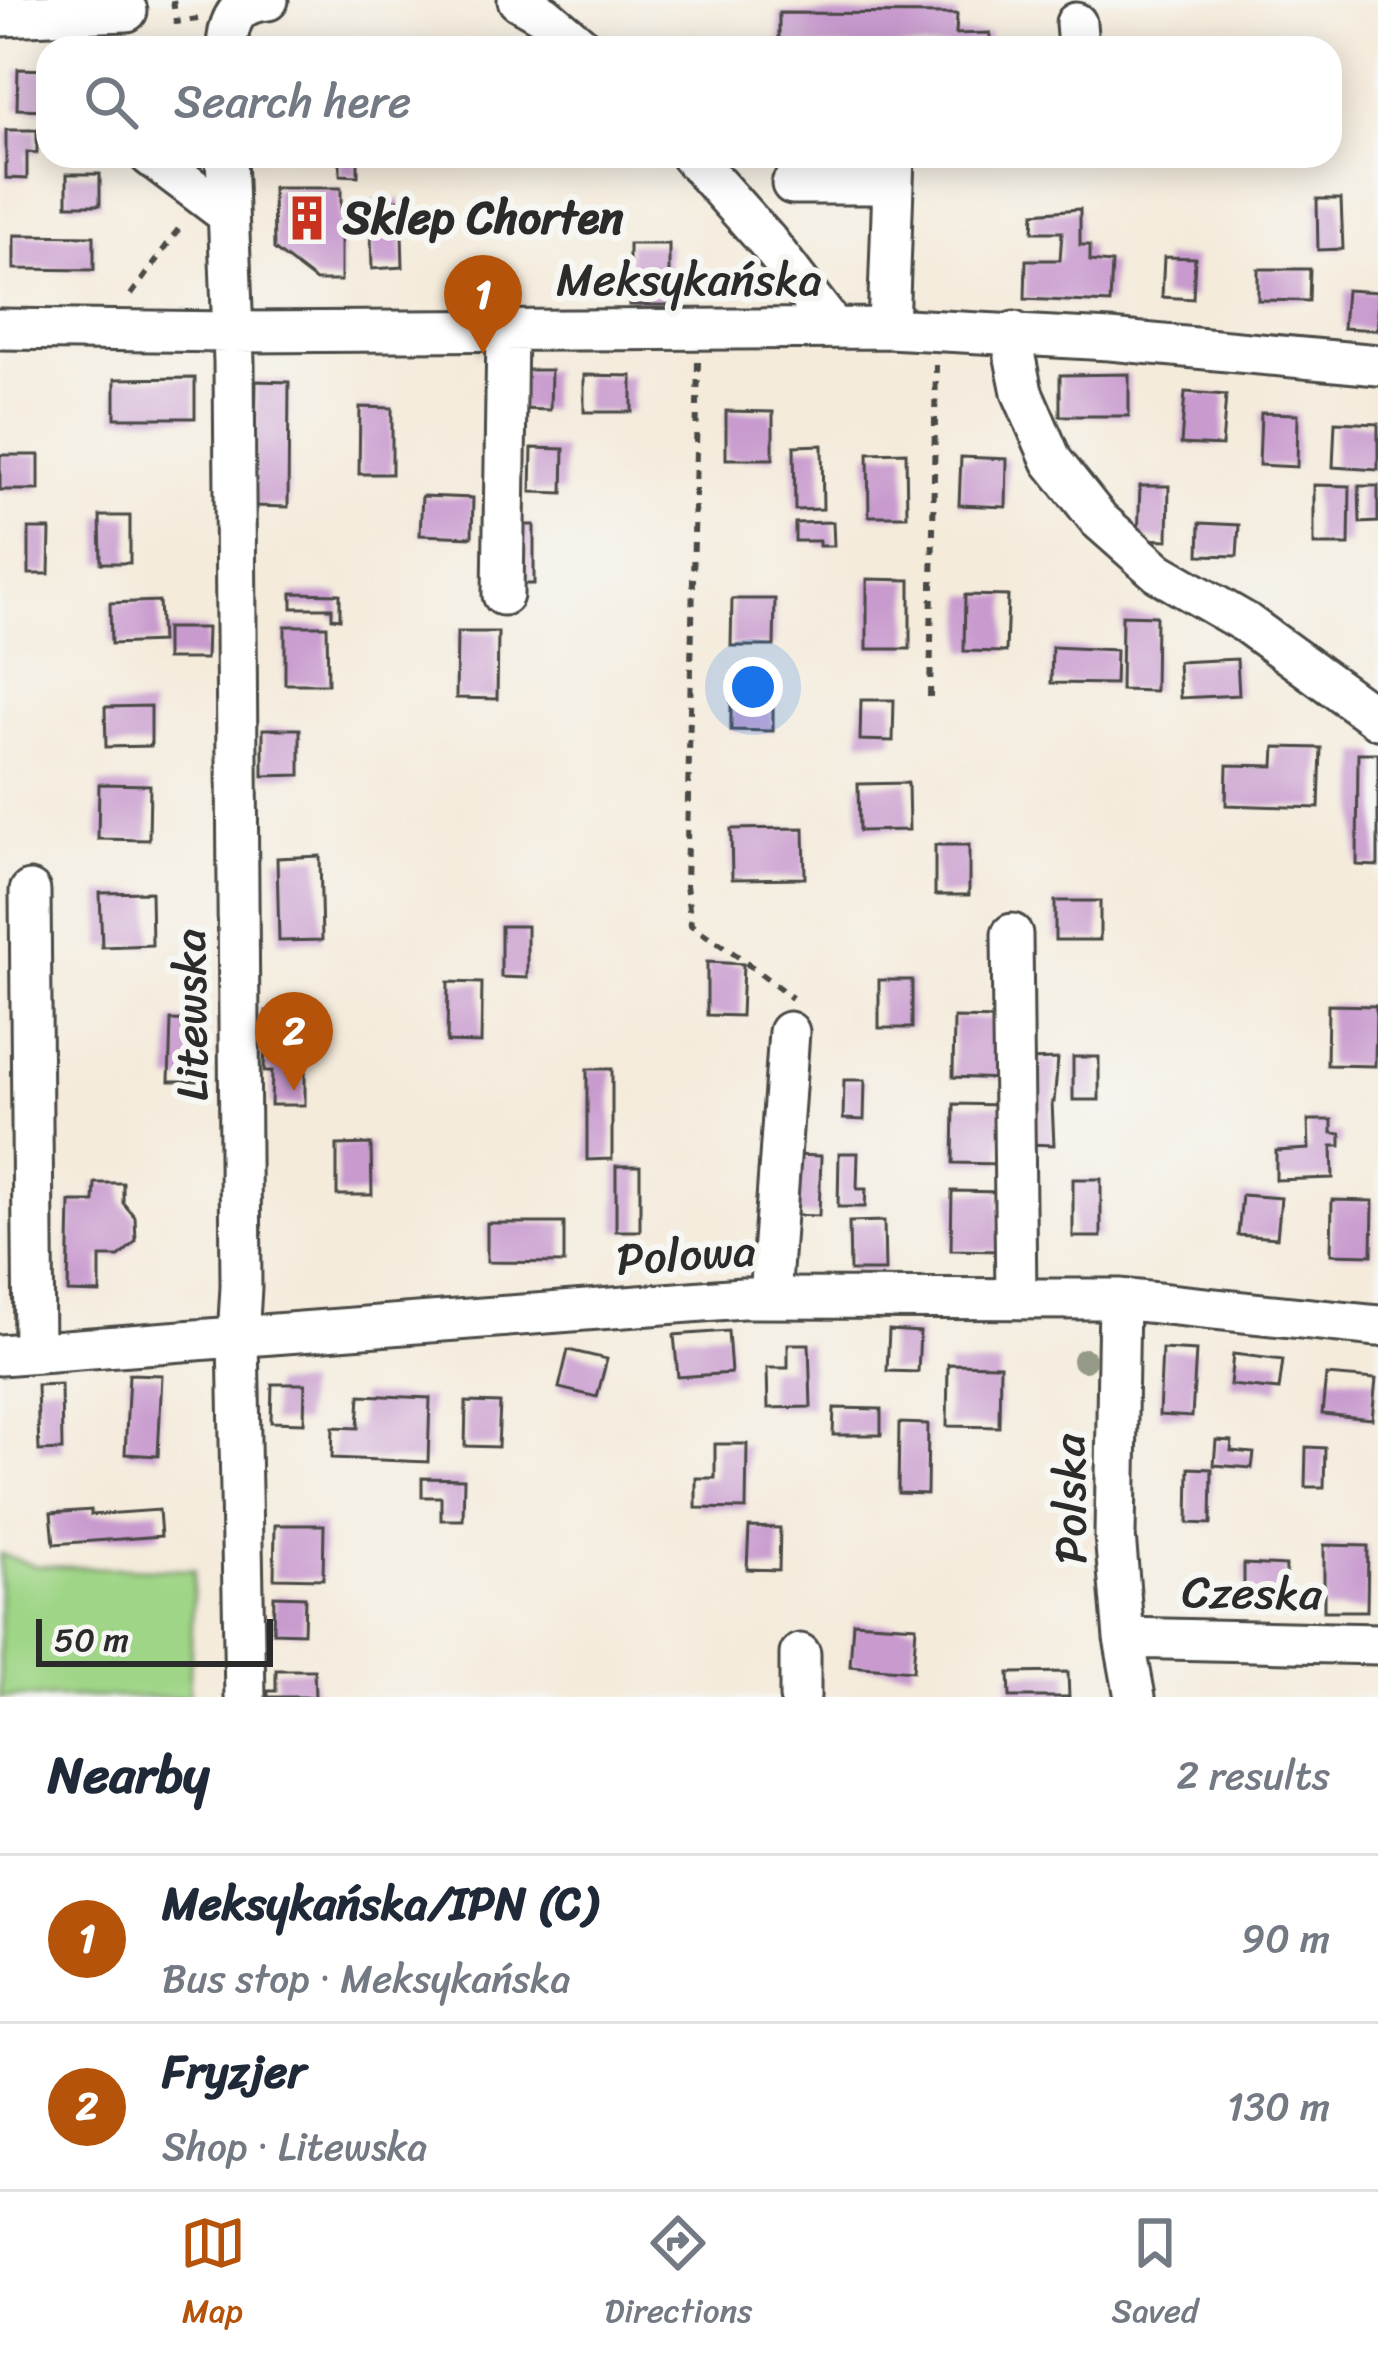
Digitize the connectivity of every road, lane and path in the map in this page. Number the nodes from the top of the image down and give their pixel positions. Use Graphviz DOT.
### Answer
graph roads {
  1 [pos="173,0"];
  2 [pos="268,0"];
  3 [pos="518,0"];
  4 [pos="206,9"];
  5 [pos="0,16"];
  6 [pos="127,19"];
  7 [pos="229,36"];
  8 [pos="569,36"];
  9 [pos="166,168"];
  10 [pos="226,168"];
  11 [pos="702,168"];
  12 [pos="894,170"];
  13 [pos="792,184"];
  14 [pos="227,214"];
  15 [pos="193,237"];
  16 [pos="121,310"];
  17 [pos="833,327"];
  18 [pos="698,328"];
  19 [pos="888,328"];
  20 [pos="0,329"];
  21 [pos="936,329"];
  22 [pos="507,330"];
  23 [pos="231,332"];
  24 [pos="1014,332"];
  25 [pos="1378,365"];
  26 [pos="502,595"];
  27 [pos="930,697"];
  28 [pos="1378,718"];
  29 [pos="30,891"];
  30 [pos="1012,934"];
  31 [pos="789,1032"];
  32 [pos="770,1298"];
  33 [pos="1016,1298"];
  34 [pos="1120,1299"];
  35 [pos="1378,1326"];
  36 [pos="238,1338"];
  37 [pos="17,1353"];
  38 [pos="1124,1638"];
  39 [pos="1378,1643"];
  40 [pos="800,1654"];
  41 [pos="245,1697"];
  42 [pos="800,1697"];
  43 [pos="1135,1697"];
  1 -- 4 [label="path"];
  2 -- 7 [label="street"];
  3 -- 8 [label="street"];
  5 -- 6 [label="street"];
  9 -- 14 [label="street"];
  10 -- 14 [label="street, Litewska"];
  11 -- 17 [label="street"];
  12 -- 13 [label="street"];
  12 -- 19 [label="street"];
  14 -- 23 [label="street, Litewska"];
  15 -- 16 [label="path"];
  17 -- 18 [label="street, Meksykańska"];
  17 -- 19 [label="street, Meksykańska"];
  18 -- 22 [label="street, Meksykańska"];
  18 -- 31 [label="path"];
  19 -- 21 [label="street, Meksykańska"];
  20 -- 23 [label="street, Meksykańska"];
  21 -- 24 [label="street, Meksykańska"];
  21 -- 27 [label="path"];
  22 -- 23 [label="street, Meksykańska"];
  22 -- 26 [label="street"];
  23 -- 36 [label="street, Litewska"];
  24 -- 25 [label="street, Meksykańska"];
  24 -- 28 [label="street"];
  29 -- 37 [label="street"];
  30 -- 33 [label="street"];
  31 -- 32 [label="street"];
  32 -- 33 [label="street, Polowa"];
  32 -- 36 [label="street, Polowa"];
  33 -- 34 [label="street, Polowa"];
  34 -- 35 [label="street, Polowa"];
  34 -- 38 [label="street, Polska"];
  36 -- 37 [label="street, Polowa"];
  36 -- 41 [label="street, Litewska"];
  38 -- 39 [label="street, Czeska"];
  38 -- 43 [label="street, Polska"];
  40 -- 42 [label="street"];
}
